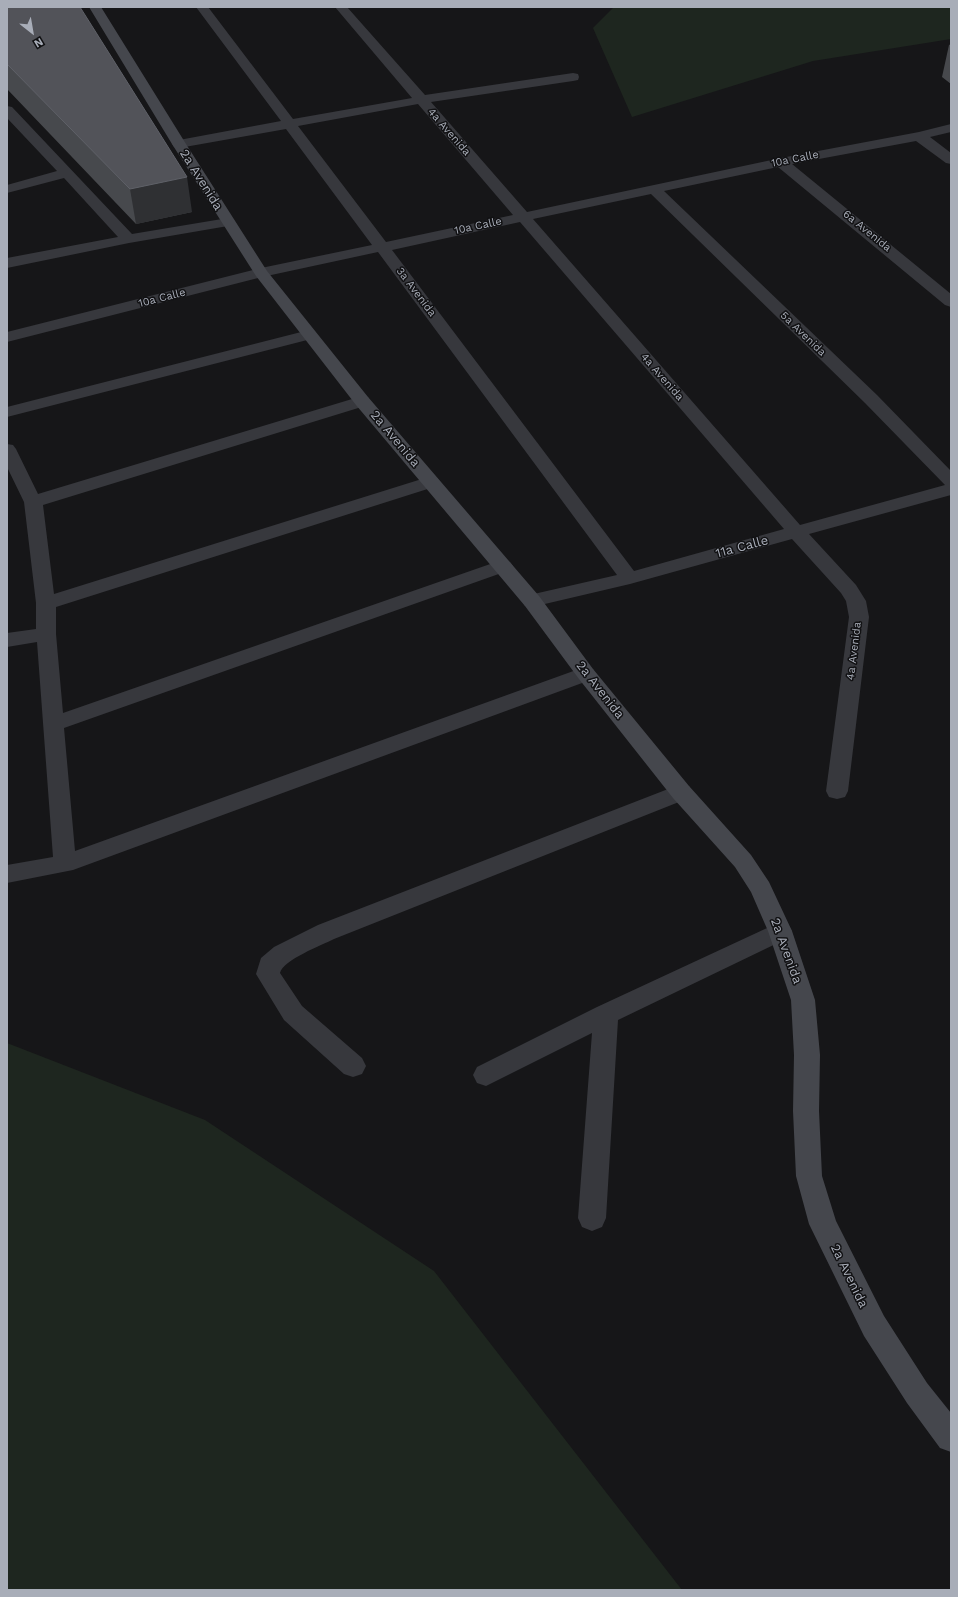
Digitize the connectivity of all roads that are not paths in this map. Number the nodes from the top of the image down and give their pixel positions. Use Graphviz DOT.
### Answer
graph roads {
  1 [pos="95,7"];
  2 [pos="202,7"];
  3 [pos="341,7"];
  4 [pos="573,77"];
  5 [pos="422,100"];
  6 [pos="7,110"];
  7 [pos="289,123"];
  8 [pos="23,127"];
  9 [pos="951,128"];
  10 [pos="7,131"];
  11 [pos="919,136"];
  12 [pos="179,144"];
  13 [pos="951,160"];
  14 [pos="781,162"];
  15 [pos="66,173"];
  16 [pos="7,189"];
  17 [pos="654,189"];
  18 [pos="523,217"];
  19 [pos="228,222"];
  20 [pos="129,239"];
  21 [pos="382,247"];
  22 [pos="7,263"];
  23 [pos="261,273"];
  24 [pos="951,302"];
  25 [pos="309,335"];
  26 [pos="7,336"];
  27 [pos="362,401"];
  28 [pos="7,412"];
  29 [pos="7,449"];
  30 [pos="951,481"];
  31 [pos="431,482"];
  32 [pos="951,488"];
  33 [pos="33,502"];
  34 [pos="796,532"];
  35 [pos="503,566"];
  36 [pos="630,578"];
  37 [pos="532,601"];
  38 [pos="46,603"];
  39 [pos="46,634"];
  40 [pos="7,640"];
  41 [pos="586,674"];
  42 [pos="53,724"];
  43 [pos="837,791"];
  44 [pos="681,792"];
  45 [pos="65,864"];
  46 [pos="7,874"];
  47 [pos="780,931"];
  48 [pos="606,1014"];
  49 [pos="353,1066"];
  50 [pos="486,1075"];
  51 [pos="592,1218"];
  52 [pos="951,1437"];
  1 -- 12 [label="main road, 2a Avenida"];
  2 -- 7 [label="street, 3a Avenida"];
  3 -- 5 [label="street, 4a Avenida"];
  4 -- 5 [label="street"];
  5 -- 7 [label="street"];
  5 -- 18 [label="street, 4a Avenida"];
  6 -- 8 [label="street"];
  7 -- 12 [label="street"];
  7 -- 21 [label="street, 3a Avenida"];
  8 -- 10 [label="street"];
  8 -- 15 [label="street"];
  9 -- 11 [label="street, 10a Calle"];
  11 -- 13 [label="street"];
  11 -- 14 [label="street, 10a Calle"];
  12 -- 19 [label="main road, 2a Avenida"];
  14 -- 17 [label="street, 10a Calle"];
  14 -- 24 [label="street, 6a Avenida"];
  15 -- 16 [label="street"];
  15 -- 20 [label="street"];
  17 -- 18 [label="street, 10a Calle"];
  17 -- 30 [label="street, 5a Avenida"];
  18 -- 21 [label="street, 10a Calle"];
  18 -- 34 [label="street, 4a Avenida"];
  19 -- 20 [label="street"];
  19 -- 23 [label="main road, 2a Avenida"];
  20 -- 22 [label="street"];
  21 -- 23 [label="street, 10a Calle"];
  21 -- 36 [label="street, 3a Avenida"];
  23 -- 25 [label="main road, 2a Avenida"];
  23 -- 26 [label="street, 10a Calle"];
  25 -- 27 [label="main road, 2a Avenida"];
  25 -- 28 [label="street"];
  27 -- 31 [label="main road, 2a Avenida"];
  27 -- 33 [label="street"];
  29 -- 33 [label="street"];
  31 -- 35 [label="main road, 2a Avenida"];
  31 -- 38 [label="street"];
  32 -- 34 [label="street, 11a Calle"];
  33 -- 38 [label="street"];
  34 -- 36 [label="street, 11a Calle"];
  34 -- 43 [label="street, 4a Avenida"];
  35 -- 37 [label="main road, 2a Avenida"];
  35 -- 42 [label="street"];
  36 -- 37 [label="street, 11a Calle"];
  37 -- 41 [label="main road, 2a Avenida"];
  38 -- 39 [label="street"];
  39 -- 40 [label="street"];
  39 -- 42 [label="street"];
  41 -- 44 [label="main road, 2a Avenida"];
  41 -- 45 [label="street"];
  42 -- 45 [label="street"];
  44 -- 47 [label="main road, 2a Avenida"];
  44 -- 49 [label="street"];
  45 -- 46 [label="street"];
  47 -- 48 [label="street"];
  47 -- 52 [label="main road, 2a Avenida"];
  48 -- 50 [label="street"];
  48 -- 51 [label="street"];
}
